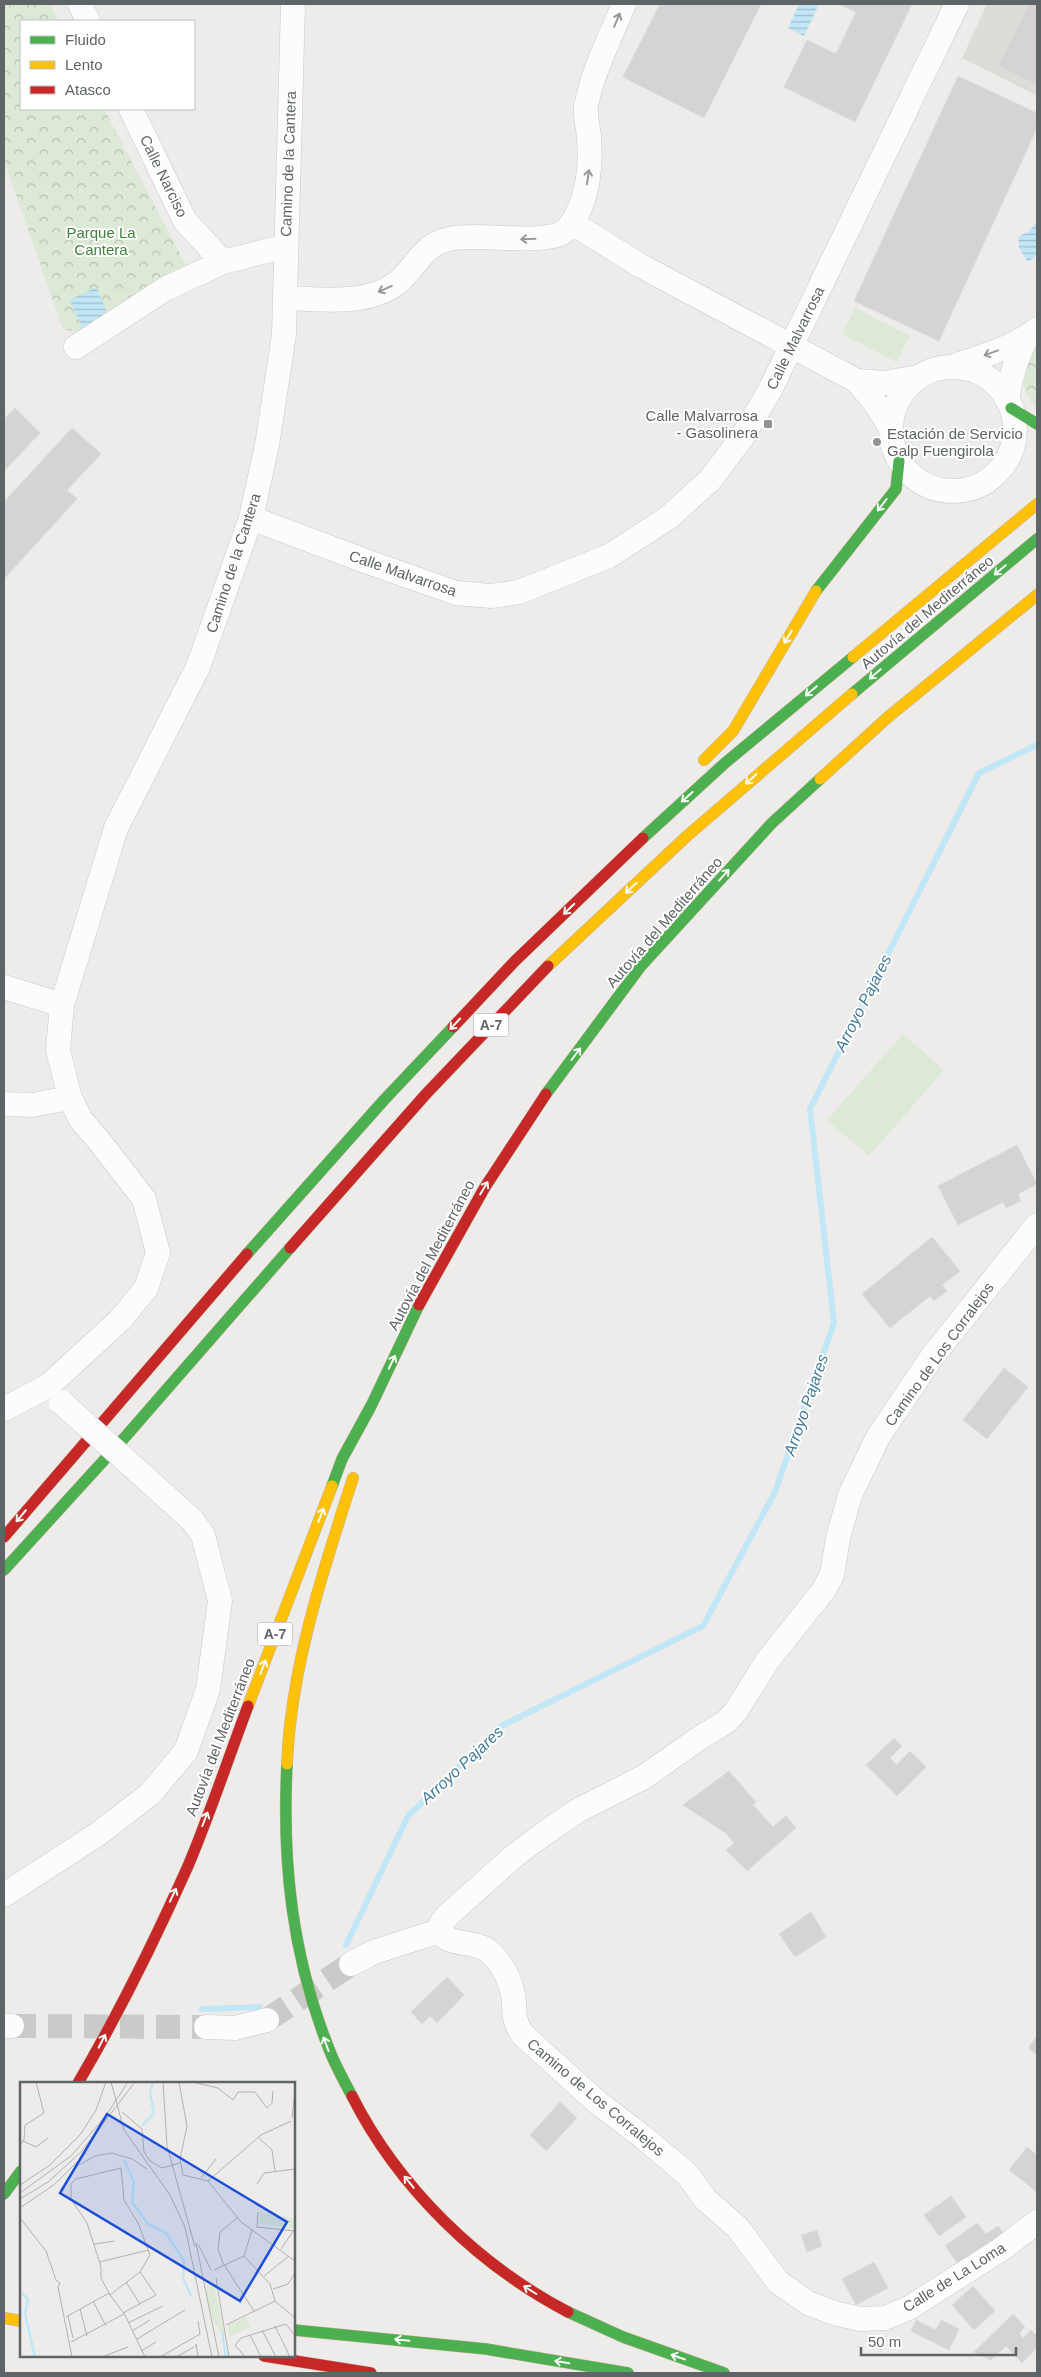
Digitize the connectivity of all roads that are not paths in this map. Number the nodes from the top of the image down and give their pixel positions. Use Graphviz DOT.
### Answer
graph roads {
  1 [pos="80,4"];
  2 [pos="293,4"];
  3 [pos="624,4"];
  4 [pos="957,4"];
  5 [pos="88,20"];
  6 [pos="131,110"];
  7 [pos="572,223"];
  8 [pos="286,246"];
  9 [pos="223,262"];
  10 [pos="287,298"];
  11 [pos="1032,333"];
  12 [pos="792,345"];
  13 [pos="76,347"];
  14 [pos="954,366"];
  15 [pos="918,377"];
  16 [pos="857,381"];
  17 [pos="1009,404"];
  18 [pos="1037,424"];
  19 [pos="890,427"];
  20 [pos="899,461"];
  21 [pos="1037,504"];
  22 [pos="251,518"];
  23 [pos="1037,539"];
  24 [pos="1037,595"];
  25 [pos="699,765"];
  26 [pos="668,801"];
  27 [pos="648,833"];
  28 [pos="4,987"];
  29 [pos="62,1005"];
  30 [pos="70,1098"];
  31 [pos="4,1104"];
  32 [pos="1037,1224"];
  33 [pos="54,1394"];
  34 [pos="371,1406"];
  35 [pos="4,1409"];
  36 [pos="361,1449"];
  37 [pos="357,1466"];
  38 [pos="61,1468"];
  39 [pos="24,1496"];
  40 [pos="4,1537"];
  41 [pos="4,1570"];
  42 [pos="4,1895"];
  43 [pos="439,1931"];
  44 [pos="352,1964"];
  45 [pos="267,2020"];
  46 [pos="206,2028"];
  47 [pos="79,2082"];
  48 [pos="19,2174"];
  49 [pos="4,2194"];
  50 [pos="1037,2222"];
  51 [pos="808,2303"];
  52 [pos="20,2316"];
  53 [pos="4,2318"];
  54 [pos="20,2321"];
  55 [pos="295,2330"];
  56 [pos="270,2357"];
  57 [pos="370,2373"];
  58 [pos="628,2373"];
  59 [pos="724,2373"];
  1 -- 5 [label="street"];
  2 -- 8 [label="street, Camino de la Cantera"];
  7 -- 3 [label="street, one-way"];
  4 -- 12 [label="street, Calle Malvarrosa"];
  6 -- 9 [label="street, Calle Narciso"];
  7 -- 10 [label="street, one-way"];
  7 -- 12 [label="street"];
  8 -- 9 [label="street"];
  8 -- 10 [label="street, Camino de la Cantera"];
  9 -- 13 [label="street"];
  10 -- 22 [label="street, Camino de la Cantera"];
  11 -- 14 [label="street, one-way"];
  11 -- 17 [label="street"];
  12 -- 16 [label="street"];
  12 -- 22 [label="street, Calle Malvarrosa"];
  14 -- 15 [label="street"];
  14 -- 17 [label="street"];
  15 -- 16 [label="street"];
  15 -- 19 [label="street"];
  16 -- 19 [label="street"];
  17 -- 18 [label="highway"];
  17 -- 20 [label="street"];
  19 -- 20 [label="street"];
  20 -- 25 [label="highway, one-way"];
  21 -- 27 [label="highway, one-way"];
  22 -- 29 [label="street, Camino de la Cantera"];
  23 -- 41 [label="highway, Autovía del Mediterráneo / A-7, one-way"];
  34 -- 24 [label="highway, Autovía del Mediterráneo / A-7, one-way"];
  26 -- 27 [label="highway"];
  27 -- 38 [label="highway, one-way"];
  28 -- 29 [label="street"];
  29 -- 30 [label="street, Camino de la Cantera"];
  30 -- 31 [label="street"];
  30 -- 33 [label="street, Camino de la Cantera"];
  32 -- 43 [label="street, Camino de Los Corralejos"];
  33 -- 35 [label="street, Camino de la Cantera"];
  33 -- 42 [label="street, bridge"];
  34 -- 36 [label="highway"];
  47 -- 34 [label="highway, Autovía del Mediterráneo / A-7, one-way"];
  59 -- 37 [label="highway, one-way"];
  38 -- 39 [label="highway"];
  38 -- 40 [label="highway, one-way"];
  43 -- 44 [label="street"];
  43 -- 51 [label="street, Camino de Los Corralejos"];
  45 -- 46 [label="street"];
  48 -- 49 [label="highway"];
  50 -- 51 [label="street, Calle de La Loma"];
  52 -- 53 [label="highway"];
  53 -- 54 [label="highway"];
  58 -- 55 [label="highway, one-way"];
  56 -- 57 [label="highway"];
}
